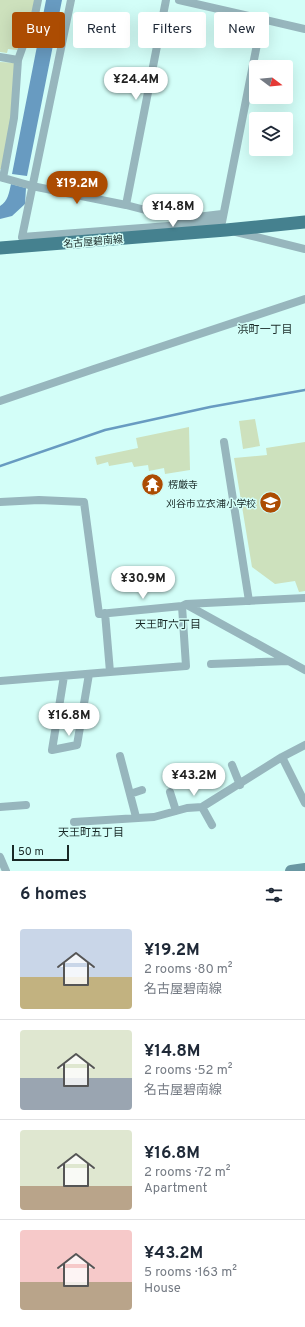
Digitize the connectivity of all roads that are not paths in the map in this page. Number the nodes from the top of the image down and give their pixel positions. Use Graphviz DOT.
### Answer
graph roads {
  1 [pos="38,0"];
  2 [pos="71,0"];
  3 [pos="166,0"];
  4 [pos="179,0"];
  5 [pos="234,12"];
  6 [pos="269,20"];
  7 [pos="305,29"];
  8 [pos="256,48"];
  9 [pos="0,57"];
  10 [pos="18,60"];
  11 [pos="1,178"];
  12 [pos="32,186"];
  13 [pos="126,205"];
  14 [pos="222,214"];
  15 [pos="305,222"];
  16 [pos="226,230"];
  17 [pos="0,248"];
  18 [pos="305,249"];
  19 [pos="305,299"];
  20 [pos="0,401"];
  21 [pos="224,442"];
  22 [pos="0,502"];
  23 [pos="305,598"];
  24 [pos="249,601"];
  25 [pos="184,605"];
  26 [pos="105,614"];
  27 [pos="288,661"];
  28 [pos="211,664"];
  29 [pos="305,670"];
  30 [pos="110,672"];
  31 [pos="89,674"];
  32 [pos="64,676"];
  33 [pos="0,681"];
  34 [pos="305,746"];
  35 [pos="120,756"];
  36 [pos="282,757"];
  37 [pos="232,765"];
  38 [pos="240,785"];
  39 [pos="142,790"];
  40 [pos="170,792"];
  41 [pos="130,794"];
  42 [pos="305,803"];
  43 [pos="26,805"];
  44 [pos="0,807"];
  45 [pos="202,807"];
  46 [pos="176,811"];
  47 [pos="136,817"];
  48 [pos="74,822"];
  49 [pos="212,825"];
  50 [pos="0,858"];
  51 [pos="305,869"];
  52 [pos="6,871"];
  53 [pos="291,871"];
  1 -- 10 [label="street"];
  2 -- 12 [label="street"];
  3 -- 13 [label="street"];
  4 -- 5 [label="street"];
  6 -- 7 [label="street"];
  8 -- 14 [label="street"];
  9 -- 10 [label="street"];
  10 -- 11 [label="street"];
  11 -- 12 [label="street"];
  12 -- 13 [label="street"];
  12 -- 14 [label="street"];
  13 -- 14 [label="street"];
  15 -- 16 [label="main road, 名古屋碧南線"];
  16 -- 17 [label="main road, 名古屋碧南線"];
  16 -- 18 [label="street"];
  19 -- 20 [label="street"];
  21 -- 24 [label="street"];
  22 -- 26 [label="street"];
  23 -- 24 [label="street"];
  24 -- 25 [label="street"];
  25 -- 26 [label="street"];
  25 -- 27 [label="street"];
  25 -- 30 [label="street"];
  26 -- 30 [label="street"];
  27 -- 28 [label="street"];
  27 -- 29 [label="street"];
  30 -- 31 [label="street"];
  31 -- 32 [label="street"];
  31 -- 32 [label="street"];
  32 -- 33 [label="street"];
  34 -- 36 [label="street"];
  35 -- 41 [label="street"];
  36 -- 38 [label="street"];
  36 -- 42 [label="street"];
  37 -- 38 [label="street"];
  38 -- 45 [label="street"];
  39 -- 41 [label="street"];
  40 -- 46 [label="street"];
  41 -- 47 [label="street"];
  43 -- 44 [label="street"];
  45 -- 46 [label="street"];
  45 -- 49 [label="street"];
  46 -- 47 [label="street"];
  47 -- 48 [label="street"];
  50 -- 52 [label="street"];
  51 -- 53 [label="street"];
}
